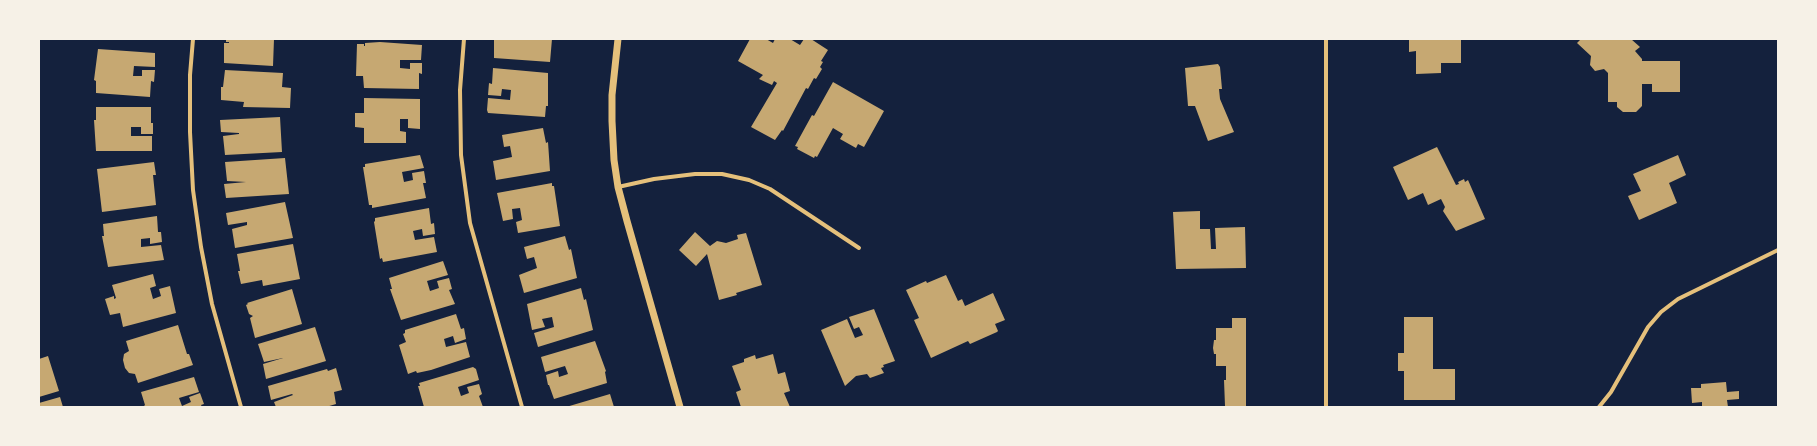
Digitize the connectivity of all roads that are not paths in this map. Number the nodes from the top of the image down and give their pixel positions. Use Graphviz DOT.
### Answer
graph roads {
  1 [pos="193,39"];
  2 [pos="464,39"];
  3 [pos="618,39"];
  4 [pos="1326,39"];
  5 [pos="618,188"];
  6 [pos="859,248"];
  7 [pos="1778,250"];
  8 [pos="241,407"];
  9 [pos="522,407"];
  10 [pos="680,407"];
  11 [pos="1326,407"];
  12 [pos="1599,407"];
  1 -- 8 [label="street"];
  2 -- 9 [label="street"];
  3 -- 5 [label="street"];
  4 -- 11 [label="street"];
  5 -- 6 [label="street"];
  5 -- 10 [label="street"];
  7 -- 12 [label="street"];
}
